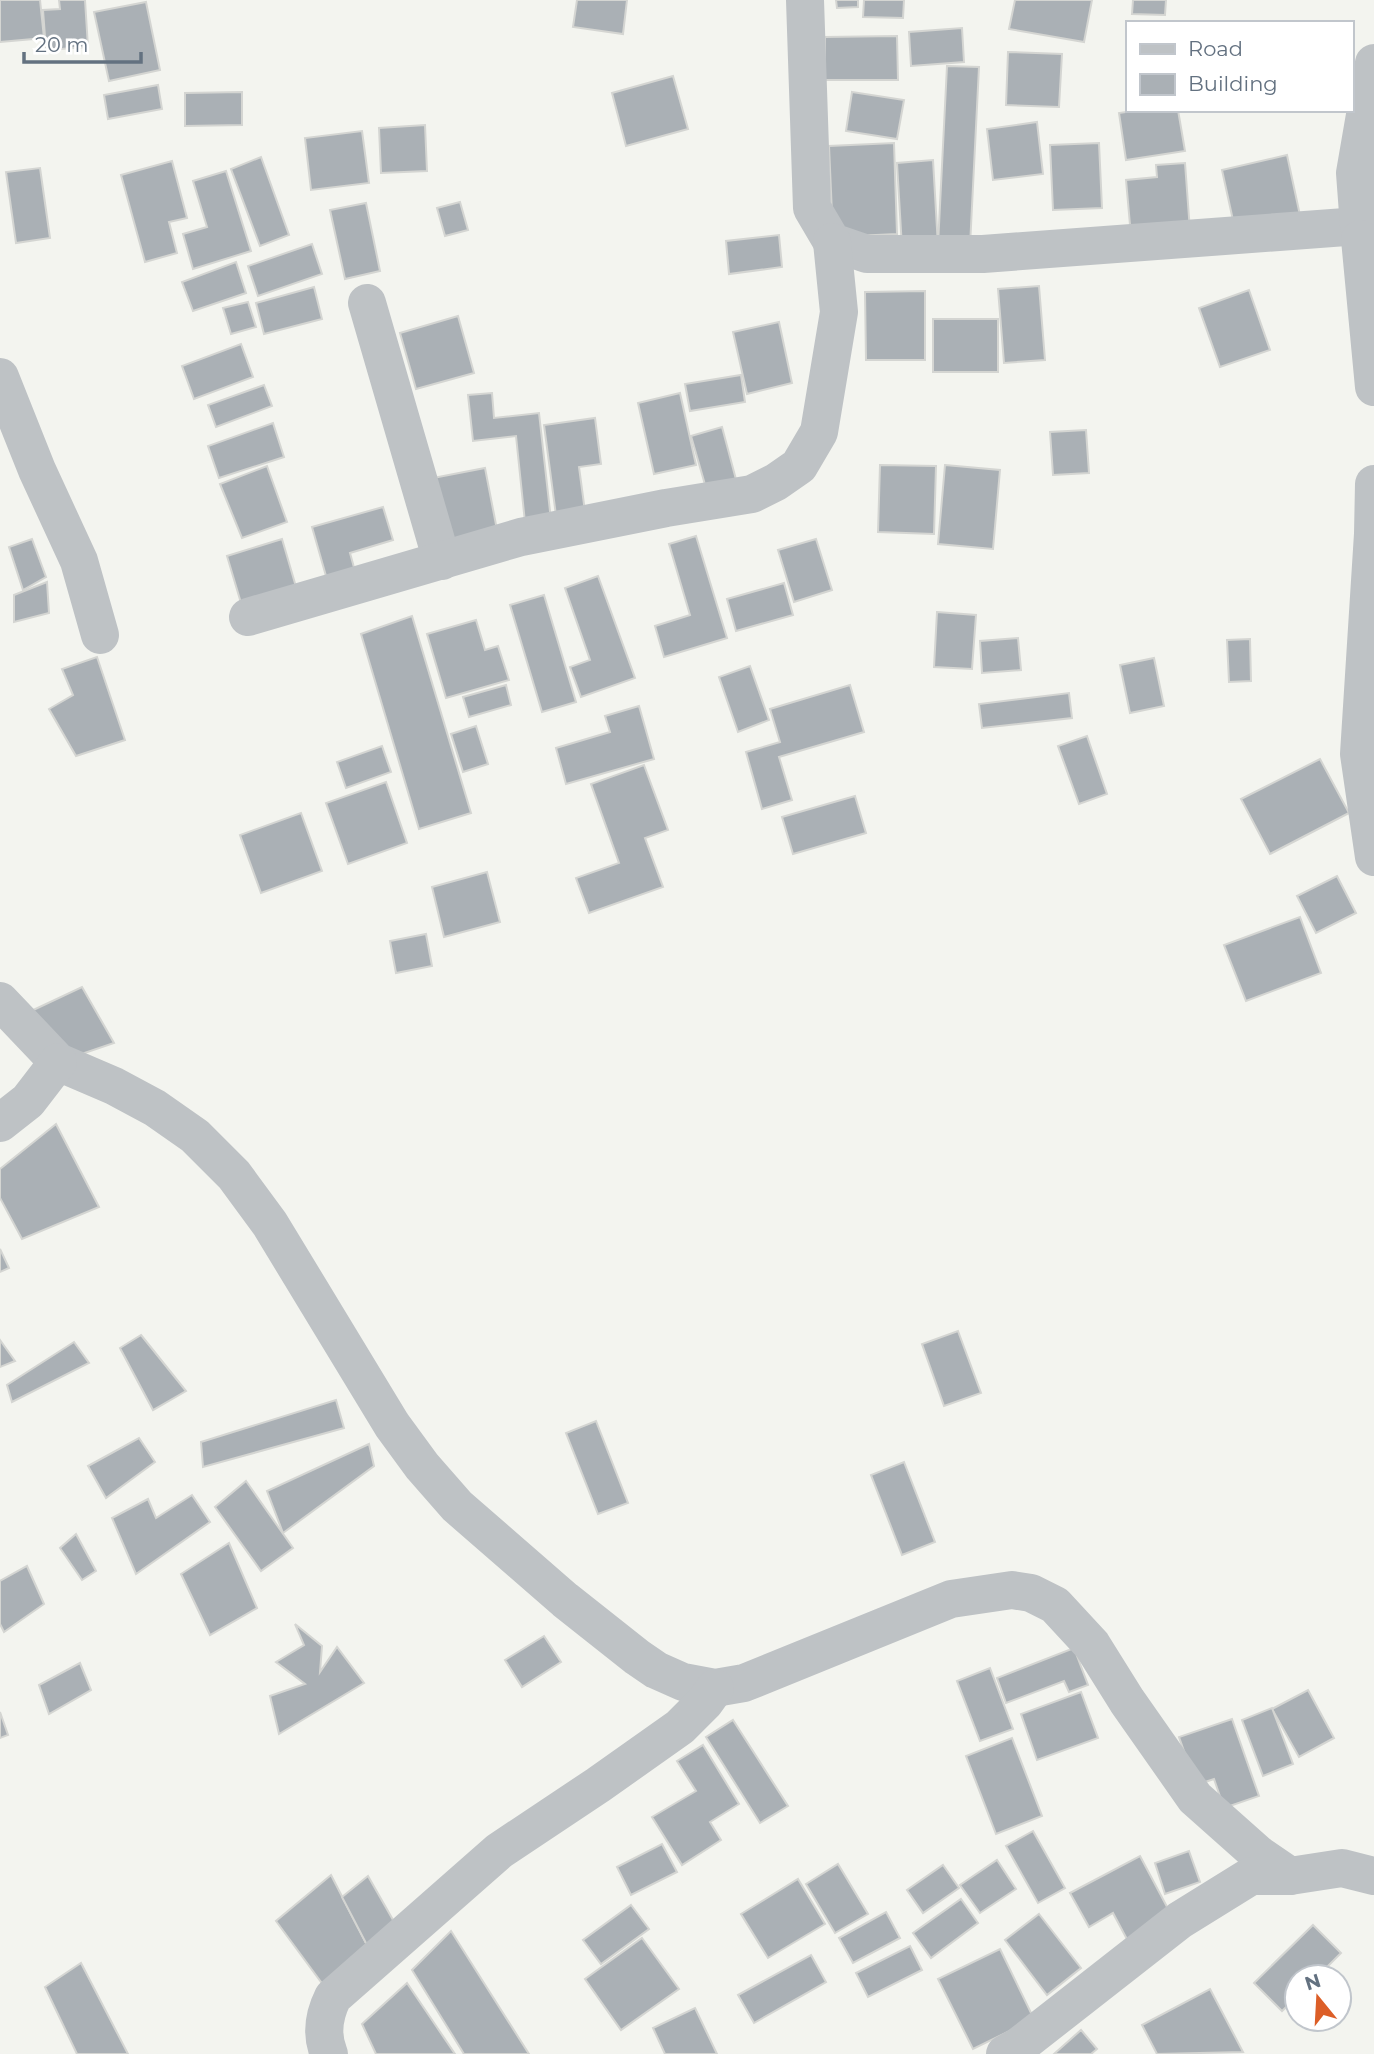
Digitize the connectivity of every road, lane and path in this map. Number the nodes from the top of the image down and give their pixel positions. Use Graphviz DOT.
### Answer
graph roads {
  1 [pos="805,0"];
  2 [pos="1374,63"];
  3 [pos="1366,232"];
  4 [pos="832,242"];
  5 [pos="1374,265"];
  6 [pos="367,303"];
  7 [pos="0,377"];
  8 [pos="1374,387"];
  9 [pos="1374,484"];
  10 [pos="442,561"];
  11 [pos="248,617"];
  12 [pos="100,635"];
  13 [pos="1374,857"];
  14 [pos="0,1001"];
  15 [pos="58,1062"];
  16 [pos="0,1123"];
  17 [pos="715,1688"];
  18 [pos="1374,1875"];
  19 [pos="1290,1876"];
  20 [pos="329,2054"];
  21 [pos="1005,2054"];
  1 -- 4 [label="street"];
  2 -- 3 [label="street"];
  3 -- 4 [label="street"];
  3 -- 5 [label="street"];
  3 -- 8 [label="street"];
  4 -- 10 [label="street"];
  6 -- 10 [label="street"];
  7 -- 12 [label="street"];
  9 -- 13 [label="street"];
  10 -- 11 [label="street"];
  14 -- 15 [label="street"];
  15 -- 16 [label="street"];
  15 -- 17 [label="street"];
  17 -- 19 [label="street"];
  17 -- 20 [label="street"];
  18 -- 19 [label="street"];
  19 -- 21 [label="street"];
}
